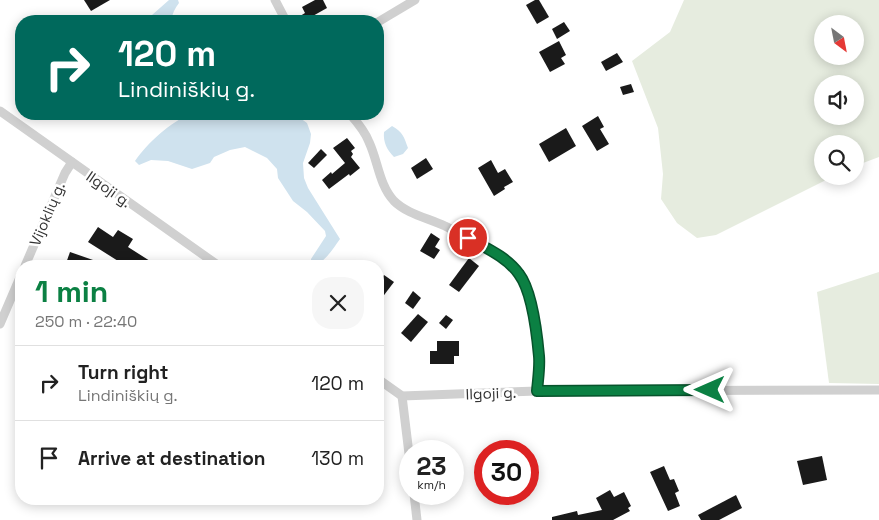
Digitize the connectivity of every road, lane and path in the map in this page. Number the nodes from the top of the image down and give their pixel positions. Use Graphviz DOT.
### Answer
graph roads {
  1 [pos="275,0"];
  2 [pos="415,0"];
  3 [pos="283,15"];
  4 [pos="384,18"];
  5 [pos="0,111"];
  6 [pos="355,120"];
  7 [pos="72,162"];
  8 [pos="28,260"];
  9 [pos="211,260"];
  10 [pos="15,289"];
  11 [pos="0,324"];
  12 [pos="384,383"];
  13 [pos="879,390"];
  14 [pos="537,391"];
  15 [pos="402,396"];
  16 [pos="407,440"];
  17 [pos="415,505"];
  18 [pos="417,520"];
  1 -- 3 [label="street"];
  2 -- 4 [label="street"];
  5 -- 7 [label="street, Ilgoji g."];
  6 -- 14 [label="street"];
  7 -- 8 [label="street, Vijoklių g."];
  7 -- 9 [label="street, Ilgoji g."];
  10 -- 11 [label="street"];
  12 -- 15 [label="street"];
  13 -- 14 [label="street, Ilgoji g."];
  14 -- 15 [label="street, Ilgoji g."];
  15 -- 16 [label="street"];
  17 -- 18 [label="street"];
}
